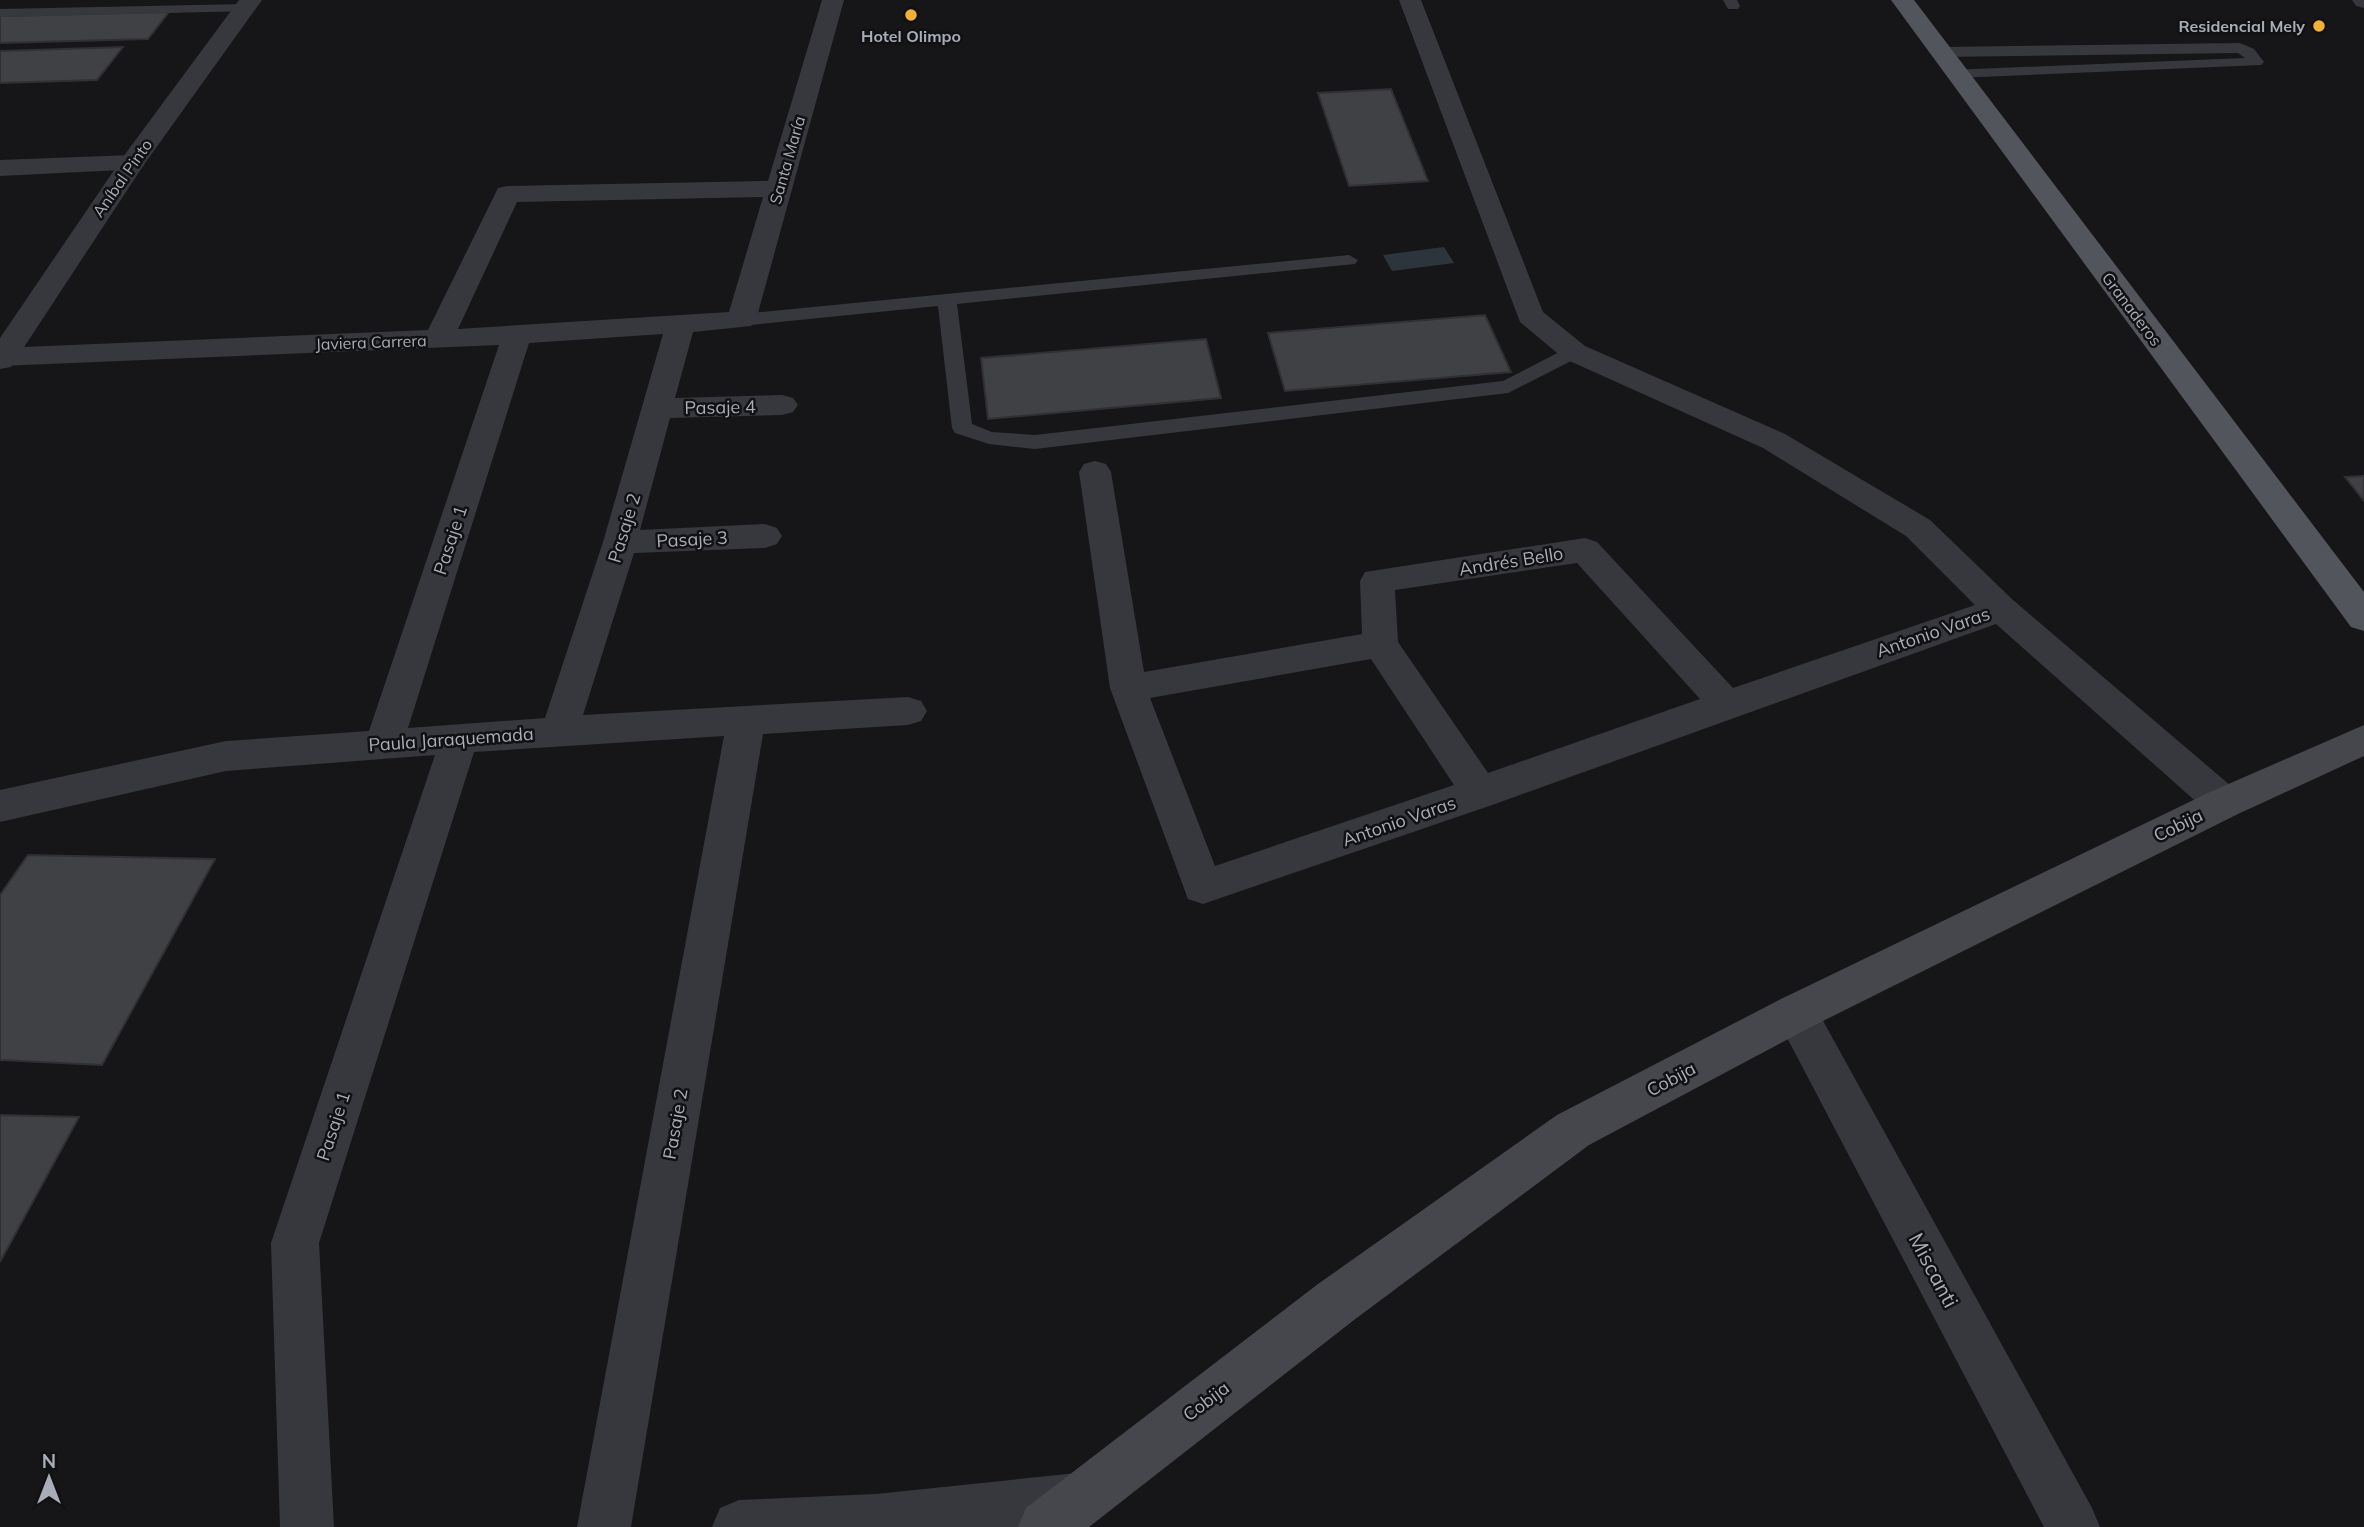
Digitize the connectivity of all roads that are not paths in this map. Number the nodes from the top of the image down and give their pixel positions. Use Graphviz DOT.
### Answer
graph roads {
  1 [pos="834,0"];
  2 [pos="1410,0"];
  3 [pos="1902,0"];
  4 [pos="248,4"];
  5 [pos="0,13"];
  6 [pos="1948,63"];
  7 [pos="132,163"];
  8 [pos="0,168"];
  9 [pos="779,189"];
  10 [pos="1349,260"];
  11 [pos="947,300"];
  12 [pos="741,320"];
  13 [pos="681,322"];
  14 [pos="517,335"];
  15 [pos="438,339"];
  16 [pos="1574,352"];
  17 [pos="0,358"];
  18 [pos="782,405"];
  19 [pos="658,408"];
  20 [pos="1095,472"];
  21 [pos="765,536"];
  22 [pos="620,542"];
  23 [pos="2001,609"];
  24 [pos="2364,618"];
  25 [pos="1380,644"];
  26 [pos="1128,688"];
  27 [pos="1725,703"];
  28 [pos="908,711"];
  29 [pos="747,720"];
  30 [pos="559,731"];
  31 [pos="459,739"];
  32 [pos="2364,740"];
  33 [pos="384,744"];
  34 [pos="1482,793"];
  35 [pos="2224,803"];
  36 [pos="0,806"];
  37 [pos="1796,1013"];
  38 [pos="1061,1513"];
  39 [pos="307,1527"];
  40 [pos="604,1527"];
  41 [pos="739,1527"];
  42 [pos="2073,1527"];
  1 -- 9 [label="street, Santa María"];
  2 -- 16 [label="street"];
  3 -- 6 [label="main road, Granaderos"];
  4 -- 5 [label="lane"];
  4 -- 7 [label="street, Aníbal Pinto"];
  6 -- 6 [label="lane"];
  6 -- 24 [label="main road, Granaderos"];
  7 -- 8 [label="street"];
  7 -- 17 [label="street, Aníbal Pinto"];
  9 -- 12 [label="street, Santa María"];
  9 -- 15 [label="street"];
  10 -- 11 [label="lane"];
  11 -- 12 [label="lane"];
  11 -- 16 [label="lane"];
  12 -- 13 [label="street, Javiera Carrera"];
  13 -- 14 [label="street, Javiera Carrera"];
  13 -- 19 [label="street, Pasaje 2"];
  14 -- 15 [label="street, Javiera Carrera"];
  14 -- 33 [label="street, Pasaje 1"];
  15 -- 17 [label="street, Javiera Carrera"];
  16 -- 23 [label="street"];
  18 -- 19 [label="street, Pasaje 4"];
  19 -- 22 [label="street, Pasaje 2"];
  20 -- 26 [label="street, Antonio Varas"];
  21 -- 22 [label="street, Pasaje 3"];
  22 -- 30 [label="street, Pasaje 2"];
  23 -- 27 [label="street, Antonio Varas"];
  23 -- 35 [label="street"];
  25 -- 26 [label="street"];
  25 -- 27 [label="street, Andrés Bello"];
  25 -- 34 [label="street"];
  26 -- 34 [label="street, Antonio Varas"];
  27 -- 34 [label="street, Antonio Varas"];
  28 -- 29 [label="street, Paula Jaraquemada"];
  29 -- 30 [label="street, Paula Jaraquemada"];
  29 -- 40 [label="street, Pasaje 2"];
  30 -- 31 [label="street, Paula Jaraquemada"];
  31 -- 33 [label="street, Paula Jaraquemada"];
  31 -- 39 [label="street, Pasaje 1"];
  32 -- 35 [label="main road, Cobija"];
  33 -- 36 [label="street, Paula Jaraquemada"];
  35 -- 37 [label="main road, Cobija"];
  37 -- 38 [label="main road, Cobija"];
  37 -- 42 [label="street, Miscanti"];
  38 -- 41 [label="street"];
}
